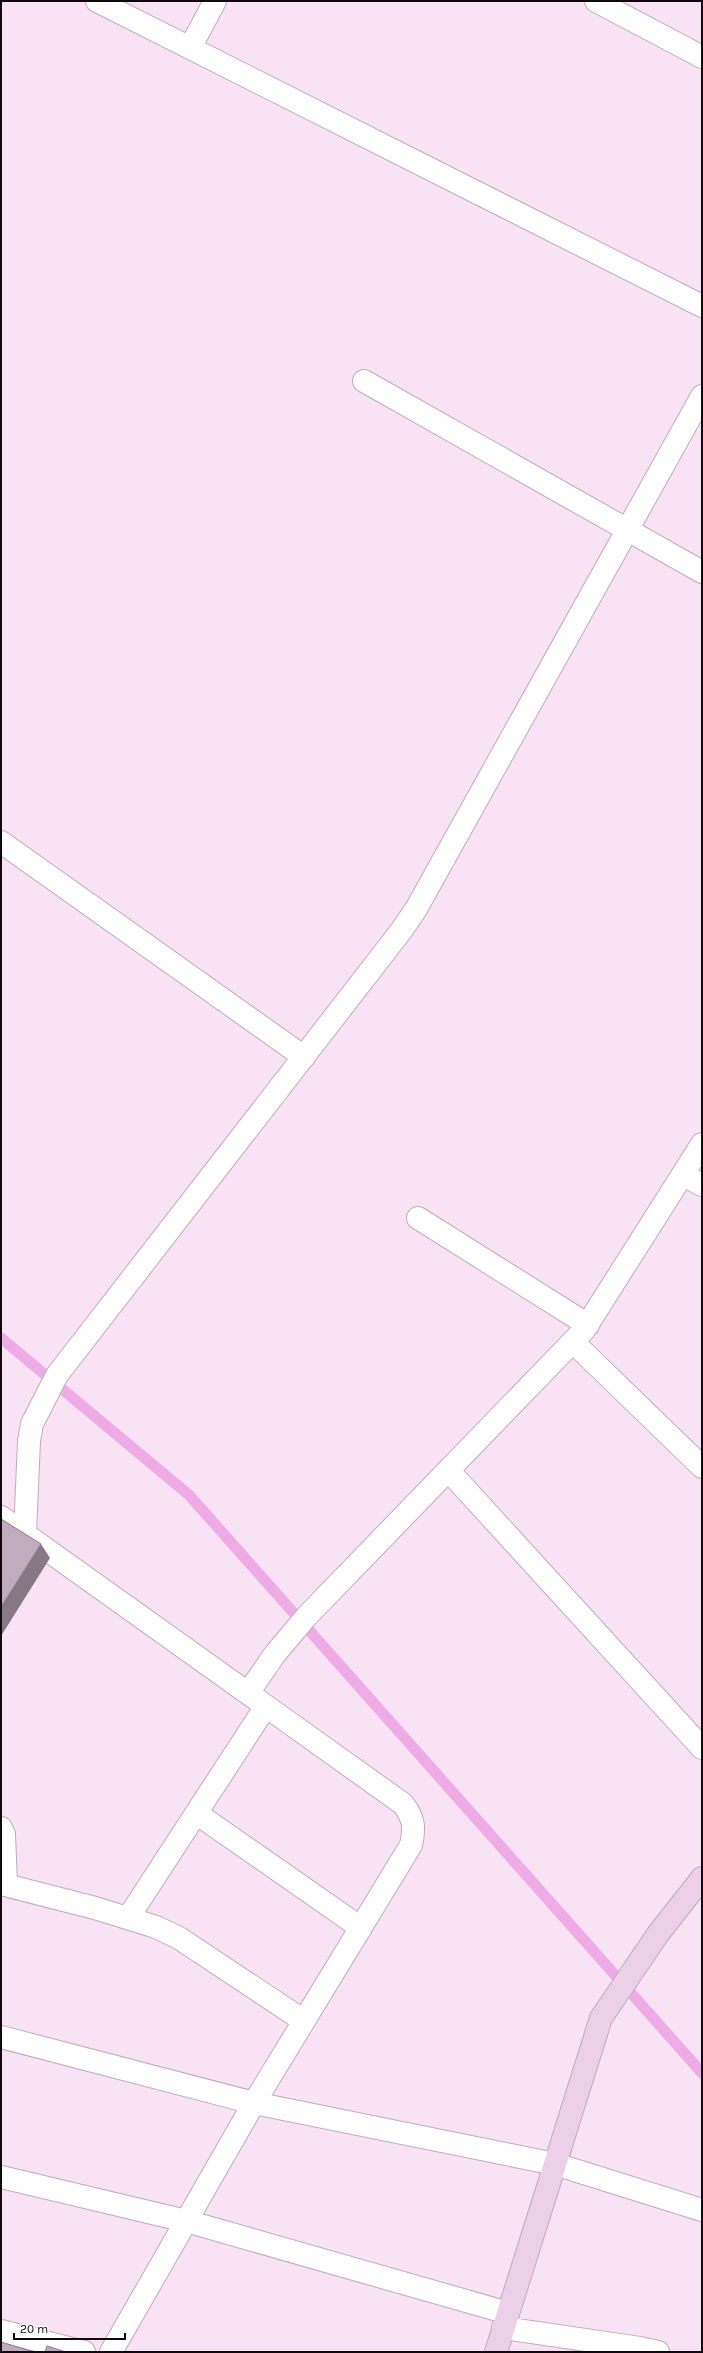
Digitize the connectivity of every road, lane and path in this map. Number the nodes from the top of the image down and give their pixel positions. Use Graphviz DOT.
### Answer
graph roads {
  1 [pos="97,1"];
  2 [pos="215,1"];
  3 [pos="596,1"];
  4 [pos="190,48"];
  5 [pos="702,57"];
  6 [pos="702,306"];
  7 [pos="364,381"];
  8 [pos="702,396"];
  9 [pos="627,531"];
  10 [pos="702,572"];
  11 [pos="1,842"];
  12 [pos="304,1057"];
  13 [pos="702,1144"];
  14 [pos="683,1175"];
  15 [pos="702,1185"];
  16 [pos="418,1218"];
  17 [pos="588,1325"];
  18 [pos="573,1342"];
  19 [pos="702,1467"];
  20 [pos="448,1470"];
  21 [pos="1,1517"];
  22 [pos="25,1534"];
  23 [pos="248,1693"];
  24 [pos="266,1706"];
  25 [pos="702,1748"];
  26 [pos="196,1813"];
  27 [pos="1,1828"];
  28 [pos="702,1878"];
  29 [pos="4,1885"];
  30 [pos="128,1918"];
  31 [pos="360,1928"];
  32 [pos="304,2021"];
  33 [pos="1,2037"];
  34 [pos="254,2103"];
  35 [pos="555,2164"];
  36 [pos="1,2176"];
  37 [pos="702,2210"];
  38 [pos="186,2221"];
  39 [pos="506,2321"];
  40 [pos="1,2331"];
  41 [pos="84,2352"];
  42 [pos="111,2352"];
  43 [pos="496,2352"];
  44 [pos="658,2352"];
  1 -- 4 [label="street"];
  2 -- 4 [label="street"];
  3 -- 5 [label="street"];
  4 -- 6 [label="street"];
  7 -- 9 [label="street"];
  8 -- 9 [label="street"];
  9 -- 10 [label="street"];
  9 -- 12 [label="street"];
  11 -- 12 [label="street"];
  12 -- 22 [label="street"];
  13 -- 14 [label="street"];
  14 -- 15 [label="street"];
  14 -- 17 [label="street"];
  16 -- 17 [label="street"];
  17 -- 18 [label="street"];
  18 -- 19 [label="street"];
  18 -- 20 [label="street"];
  20 -- 23 [label="street"];
  20 -- 25 [label="street"];
  21 -- 22 [label="street"];
  22 -- 23 [label="street"];
  23 -- 24 [label="street"];
  24 -- 26 [label="street"];
  24 -- 31 [label="street"];
  26 -- 30 [label="street"];
  26 -- 31 [label="street"];
  27 -- 29 [label="street"];
  28 -- 35 [label="street"];
  29 -- 30 [label="street"];
  30 -- 32 [label="street"];
  31 -- 32 [label="street"];
  32 -- 34 [label="street"];
  33 -- 34 [label="street"];
  34 -- 35 [label="street"];
  34 -- 38 [label="street"];
  35 -- 37 [label="street"];
  35 -- 39 [label="street"];
  36 -- 38 [label="street"];
  38 -- 39 [label="street"];
  38 -- 42 [label="street"];
  39 -- 43 [label="street"];
  39 -- 44 [label="street"];
  40 -- 41 [label="street"];
}
